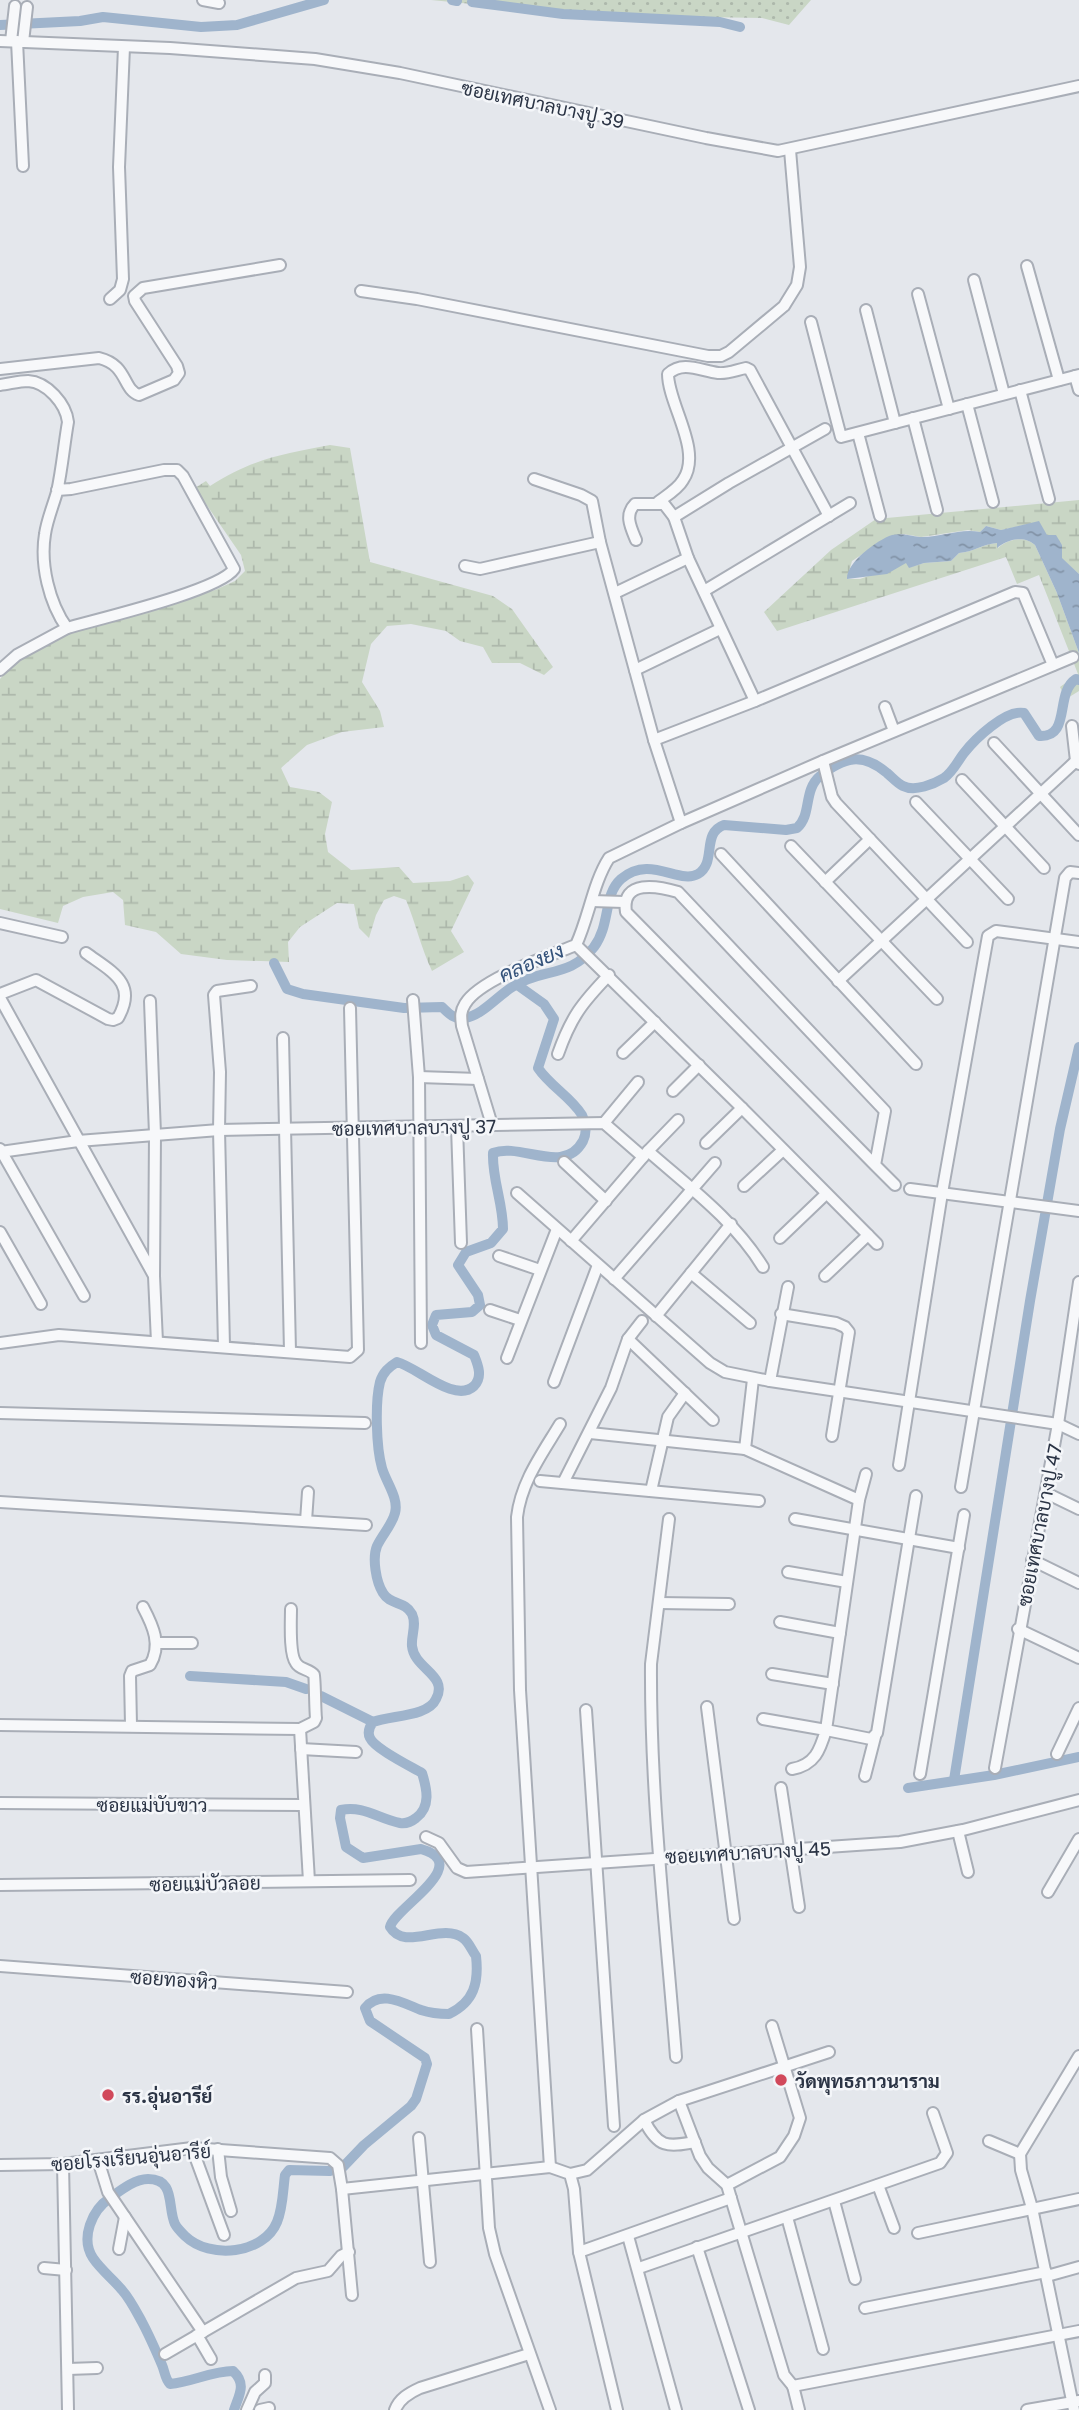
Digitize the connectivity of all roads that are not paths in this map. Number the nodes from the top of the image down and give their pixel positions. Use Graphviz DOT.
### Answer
graph roads {
  1 [pos="203,0"];
  2 [pos="219,3"];
  3 [pos="21,6"];
  4 [pos="13,41"];
  5 [pos="124,47"];
  6 [pos="1079,86"];
  7 [pos="790,150"];
  8 [pos="23,166"];
  9 [pos="280,265"];
  10 [pos="1027,266"];
  11 [pos="974,280"];
  12 [pos="361,291"];
  13 [pos="918,295"];
  14 [pos="110,299"];
  15 [pos="866,310"];
  16 [pos="811,322"];
  17 [pos="0,369"];
  18 [pos="1077,375"];
  19 [pos="1059,380"];
  20 [pos="0,385"];
  21 [pos="1020,390"];
  22 [pos="1079,390"];
  23 [pos="1004,394"];
  24 [pos="967,404"];
  25 [pos="949,409"];
  26 [pos="913,418"];
  27 [pos="895,423"];
  28 [pos="825,429"];
  29 [pos="858,433"];
  30 [pos="793,448"];
  31 [pos="534,479"];
  32 [pos="57,490"];
  33 [pos="1049,499"];
  34 [pos="658,502"];
  35 [pos="993,502"];
  36 [pos="850,503"];
  37 [pos="937,510"];
  38 [pos="829,516"];
  39 [pos="880,516"];
  40 [pos="674,517"];
  41 [pos="636,540"];
  42 [pos="600,542"];
  43 [pos="688,558"];
  44 [pos="464,566"];
  45 [pos="704,591"];
  46 [pos="615,593"];
  47 [pos="67,628"];
  48 [pos="720,629"];
  49 [pos="1073,657"];
  50 [pos="1053,665"];
  51 [pos="0,670"];
  52 [pos="635,670"];
  53 [pos="755,701"];
  54 [pos="885,708"];
  55 [pos="1072,726"];
  56 [pos="894,731"];
  57 [pos="654,740"];
  58 [pos="994,743"];
  59 [pos="1077,762"];
  60 [pos="824,764"];
  61 [pos="962,780"];
  62 [pos="1040,792"];
  63 [pos="916,802"];
  64 [pos="681,823"];
  65 [pos="1004,825"];
  66 [pos="1079,835"];
  67 [pos="870,839"];
  68 [pos="791,846"];
  69 [pos="721,854"];
  70 [pos="969,858"];
  71 [pos="1044,868"];
  72 [pos="1079,873"];
  73 [pos="825,882"];
  74 [pos="926,899"];
  75 [pos="1008,899"];
  76 [pos="592,901"];
  77 [pos="624,902"];
  78 [pos="0,923"];
  79 [pos="62,937"];
  80 [pos="1055,939"];
  81 [pos="881,940"];
  82 [pos="967,942"];
  83 [pos="1079,942"];
  84 [pos="582,950"];
  85 [pos="86,953"];
  86 [pos="609,975"];
  87 [pos="838,981"];
  88 [pos="251,986"];
  89 [pos="0,996"];
  90 [pos="937,999"];
  91 [pos="150,1001"];
  92 [pos="414,1005"];
  93 [pos="350,1009"];
  94 [pos="655,1022"];
  95 [pos="283,1038"];
  96 [pos="623,1053"];
  97 [pos="558,1054"];
  98 [pos="916,1063"];
  99 [pos="699,1065"];
  100 [pos="419,1077"];
  101 [pos="478,1079"];
  102 [pos="638,1082"];
  103 [pos="673,1091"];
  104 [pos="742,1108"];
  105 [pos="678,1120"];
  106 [pos="604,1123"];
  107 [pos="492,1125"];
  108 [pos="420,1127"];
  109 [pos="457,1127"];
  110 [pos="352,1129"];
  111 [pos="219,1130"];
  112 [pos="285,1130"];
  113 [pos="155,1134"];
  114 [pos="78,1141"];
  115 [pos="706,1143"];
  116 [pos="783,1150"];
  117 [pos="1,1151"];
  118 [pos="646,1154"];
  119 [pos="564,1162"];
  120 [pos="715,1163"];
  121 [pos="875,1165"];
  122 [pos="895,1185"];
  123 [pos="744,1186"];
  124 [pos="691,1188"];
  125 [pos="910,1189"];
  126 [pos="517,1193"];
  127 [pos="942,1193"];
  128 [pos="826,1194"];
  129 [pos="606,1201"];
  130 [pos="1011,1202"];
  131 [pos="1079,1211"];
  132 [pos="731,1224"];
  133 [pos="557,1229"];
  134 [pos="0,1232"];
  135 [pos="780,1238"];
  136 [pos="570,1241"];
  137 [pos="461,1243"];
  138 [pos="499,1256"];
  139 [pos="598,1265"];
  140 [pos="763,1267"];
  141 [pos="540,1270"];
  142 [pos="691,1273"];
  143 [pos="154,1276"];
  144 [pos="825,1276"];
  145 [pos="614,1279"];
  146 [pos="1079,1283"];
  147 [pos="788,1287"];
  148 [pos="84,1296"];
  149 [pos="41,1304"];
  150 [pos="490,1310"];
  151 [pos="781,1314"];
  152 [pos="656,1316"];
  153 [pos="520,1320"];
  154 [pos="642,1321"];
  155 [pos="750,1323"];
  156 [pos="628,1339"];
  157 [pos="157,1342"];
  158 [pos="0,1343"];
  159 [pos="421,1343"];
  160 [pos="224,1346"];
  161 [pos="290,1351"];
  162 [pos="1074,1356"];
  163 [pos="507,1358"];
  164 [pos="753,1378"];
  165 [pos="770,1381"];
  166 [pos="554,1382"];
  167 [pos="839,1391"];
  168 [pos="685,1393"];
  169 [pos="908,1402"];
  170 [pos="976,1412"];
  171 [pos="0,1413"];
  172 [pos="713,1420"];
  173 [pos="365,1423"];
  174 [pos="560,1424"];
  175 [pos="1058,1424"];
  176 [pos="590,1433"];
  177 [pos="1079,1434"];
  178 [pos="832,1436"];
  179 [pos="661,1441"];
  180 [pos="745,1449"];
  181 [pos="899,1465"];
  182 [pos="866,1475"];
  183 [pos="540,1481"];
  184 [pos="564,1483"];
  185 [pos="961,1487"];
  186 [pos="651,1491"];
  187 [pos="308,1492"];
  188 [pos="1046,1493"];
  189 [pos="916,1496"];
  190 [pos="859,1500"];
  191 [pos="0,1502"];
  192 [pos="759,1502"];
  193 [pos="1079,1508"];
  194 [pos="964,1515"];
  195 [pos="669,1519"];
  196 [pos="795,1519"];
  197 [pos="306,1521"];
  198 [pos="366,1525"];
  199 [pos="855,1530"];
  200 [pos="909,1539"];
  201 [pos="959,1548"];
  202 [pos="1032,1560"];
  203 [pos="788,1572"];
  204 [pos="848,1581"];
  205 [pos="1079,1583"];
  206 [pos="659,1603"];
  207 [pos="729,1604"];
  208 [pos="143,1607"];
  209 [pos="291,1609"];
  210 [pos="780,1622"];
  211 [pos="1018,1629"];
  212 [pos="840,1633"];
  213 [pos="156,1643"];
  214 [pos="192,1643"];
  215 [pos="1079,1658"];
  216 [pos="772,1674"];
  217 [pos="833,1684"];
  218 [pos="707,1707"];
  219 [pos="1079,1708"];
  220 [pos="586,1710"];
  221 [pos="763,1719"];
  222 [pos="131,1725"];
  223 [pos="0,1726"];
  224 [pos="300,1729"];
  225 [pos="827,1730"];
  226 [pos="875,1737"];
  227 [pos="301,1749"];
  228 [pos="356,1752"];
  229 [pos="1057,1755"];
  230 [pos="995,1768"];
  231 [pos="792,1769"];
  232 [pos="920,1774"];
  233 [pos="865,1776"];
  234 [pos="781,1788"];
  235 [pos="1079,1800"];
  236 [pos="0,1803"];
  237 [pos="303,1805"];
  238 [pos="958,1831"];
  239 [pos="426,1837"];
  240 [pos="1079,1839"];
  241 [pos="790,1850"];
  242 [pos="725,1853"];
  243 [pos="661,1857"];
  244 [pos="595,1861"];
  245 [pos="532,1866"];
  246 [pos="968,1872"];
  247 [pos="410,1880"];
  248 [pos="309,1881"];
  249 [pos="0,1885"];
  250 [pos="1048,1892"];
  251 [pos="799,1907"];
  252 [pos="734,1919"];
  253 [pos="0,1966"];
  254 [pos="347,1992"];
  255 [pos="772,2026"];
  256 [pos="477,2029"];
  257 [pos="830,2052"];
  258 [pos="1079,2056"];
  259 [pos="676,2057"];
  260 [pos="785,2067"];
  261 [pos="680,2101"];
  262 [pos="933,2113"];
  263 [pos="644,2120"];
  264 [pos="614,2126"];
  265 [pos="419,2138"];
  266 [pos="989,2141"];
  267 [pos="695,2142"];
  268 [pos="192,2148"];
  269 [pos="218,2149"];
  270 [pos="1020,2154"];
  271 [pos="98,2160"];
  272 [pos="63,2164"];
  273 [pos="0,2165"];
  274 [pos="550,2167"];
  275 [pos="485,2173"];
  276 [pos="570,2174"];
  277 [pos="422,2179"];
  278 [pos="727,2185"];
  279 [pos="878,2185"];
  280 [pos="342,2189"];
  281 [pos="731,2198"];
  282 [pos="1079,2199"];
  283 [pos="834,2201"];
  284 [pos="1032,2208"];
  285 [pos="231,2211"];
  286 [pos="125,2217"];
  287 [pos="787,2217"];
  288 [pos="894,2228"];
  289 [pos="742,2231"];
  290 [pos="918,2233"];
  291 [pos="224,2235"];
  292 [pos="628,2236"];
  293 [pos="697,2247"];
  294 [pos="118,2249"];
  295 [pos="349,2252"];
  296 [pos="579,2252"];
  297 [pos="430,2262"];
  298 [pos="1079,2267"];
  299 [pos="44,2268"];
  300 [pos="639,2268"];
  301 [pos="66,2270"];
  302 [pos="1046,2274"];
  303 [pos="855,2279"];
  304 [pos="352,2295"];
  305 [pos="865,2308"];
  306 [pos="1079,2331"];
  307 [pos="200,2333"];
  308 [pos="1058,2335"];
  309 [pos="823,2348"];
  310 [pos="165,2354"];
  311 [pos="529,2354"];
  312 [pos="211,2358"];
  313 [pos="97,2368"];
  314 [pos="68,2369"];
  315 [pos="265,2375"];
  316 [pos="793,2386"];
  317 [pos="1075,2405"];
  318 [pos="68,2410"];
  319 [pos="247,2410"];
  320 [pos="395,2410"];
  321 [pos="550,2410"];
  322 [pos="617,2410"];
  323 [pos="676,2410"];
  324 [pos="748,2410"];
  325 [pos="799,2410"];
  326 [pos="1027,2410"];
  1 -- 2 [label="street"];
  3 -- 4 [label="street"];
  4 -- 5 [label="street, ซอยเทศบาลบางปู 39"];
  4 -- 8 [label="street"];
  5 -- 7 [label="street, ซอยเทศบาลบางปู 39"];
  5 -- 14 [label="street"];
  6 -- 7 [label="street, ซอยเทศบาลบางปู 39"];
  7 -- 12 [label="street"];
  9 -- 17 [label="street"];
  10 -- 19 [label="street"];
  11 -- 23 [label="street"];
  13 -- 25 [label="street"];
  15 -- 27 [label="street"];
  16 -- 29 [label="street"];
  18 -- 19 [label="street"];
  18 -- 22 [label="street"];
  19 -- 21 [label="street"];
  20 -- 32 [label="street"];
  21 -- 23 [label="street"];
  21 -- 33 [label="street"];
  23 -- 24 [label="street"];
  24 -- 25 [label="street"];
  24 -- 35 [label="street"];
  25 -- 26 [label="street"];
  26 -- 27 [label="street"];
  26 -- 37 [label="street"];
  27 -- 29 [label="street"];
  28 -- 30 [label="street"];
  29 -- 39 [label="street"];
  30 -- 34 [label="street"];
  30 -- 38 [label="street"];
  30 -- 40 [label="street"];
  31 -- 42 [label="street"];
  32 -- 47 [label="street"];
  32 -- 47 [label="street"];
  34 -- 40 [label="street"];
  34 -- 41 [label="street"];
  36 -- 38 [label="street"];
  38 -- 45 [label="street"];
  40 -- 43 [label="street"];
  42 -- 44 [label="street"];
  42 -- 46 [label="street"];
  43 -- 45 [label="street"];
  43 -- 46 [label="street"];
  45 -- 48 [label="street"];
  46 -- 52 [label="street"];
  47 -- 51 [label="street"];
  48 -- 52 [label="street"];
  48 -- 53 [label="street"];
  49 -- 50 [label="street"];
  50 -- 53 [label="street"];
  50 -- 56 [label="street"];
  52 -- 57 [label="street"];
  53 -- 57 [label="street"];
  54 -- 56 [label="street"];
  55 -- 59 [label="street"];
  56 -- 60 [label="street"];
  57 -- 64 [label="street"];
  58 -- 62 [label="street"];
  59 -- 62 [label="street"];
  60 -- 64 [label="street"];
  60 -- 67 [label="street"];
  61 -- 65 [label="street"];
  62 -- 65 [label="street"];
  62 -- 66 [label="street"];
  63 -- 70 [label="street"];
  64 -- 76 [label="street"];
  65 -- 70 [label="street"];
  65 -- 71 [label="street"];
  67 -- 73 [label="street"];
  67 -- 74 [label="street"];
  68 -- 73 [label="street"];
  69 -- 87 [label="street"];
  70 -- 74 [label="street"];
  70 -- 75 [label="street"];
  72 -- 80 [label="street"];
  73 -- 81 [label="street"];
  74 -- 81 [label="street"];
  74 -- 82 [label="street"];
  76 -- 77 [label="street"];
  76 -- 84 [label="street"];
  77 -- 121 [label="street"];
  77 -- 121 [label="street"];
  78 -- 79 [label="street"];
  80 -- 83 [label="street"];
  80 -- 127 [label="street"];
  80 -- 130 [label="street"];
  81 -- 87 [label="street"];
  81 -- 90 [label="street"];
  84 -- 86 [label="street"];
  84 -- 101 [label="street"];
  85 -- 89 [label="street"];
  86 -- 94 [label="street"];
  86 -- 97 [label="street"];
  87 -- 98 [label="street"];
  88 -- 111 [label="street"];
  89 -- 114 [label="street"];
  91 -- 113 [label="street"];
  92 -- 100 [label="street"];
  93 -- 110 [label="street"];
  94 -- 96 [label="street"];
  94 -- 99 [label="street"];
  95 -- 112 [label="street"];
  99 -- 103 [label="street"];
  99 -- 104 [label="street"];
  100 -- 101 [label="street"];
  100 -- 108 [label="street"];
  101 -- 107 [label="street"];
  102 -- 106 [label="street"];
  104 -- 115 [label="street"];
  104 -- 116 [label="street"];
  105 -- 118 [label="street"];
  106 -- 107 [label="street, ซอยเทศบาลบางปู 37"];
  106 -- 118 [label="street"];
  107 -- 109 [label="street, ซอยเทศบาลบางปู 37"];
  108 -- 109 [label="street, ซอยเทศบาลบางปู 37"];
  108 -- 110 [label="street, ซอยเทศบาลบางปู 37"];
  108 -- 159 [label="street"];
  109 -- 137 [label="street"];
  110 -- 112 [label="street, ซอยเทศบาลบางปู 37"];
  110 -- 161 [label="street"];
  111 -- 112 [label="street, ซอยเทศบาลบางปู 37"];
  111 -- 113 [label="street, ซอยเทศบาลบางปู 37"];
  111 -- 160 [label="street"];
  112 -- 161 [label="street"];
  113 -- 114 [label="street, ซอยเทศบาลบางปู 37"];
  113 -- 143 [label="street"];
  114 -- 117 [label="street, ซอยเทศบาลบางปู 37"];
  114 -- 143 [label="street"];
  116 -- 123 [label="street"];
  116 -- 128 [label="street"];
  117 -- 148 [label="street"];
  118 -- 124 [label="street"];
  118 -- 129 [label="street"];
  119 -- 129 [label="street"];
  120 -- 124 [label="street"];
  121 -- 122 [label="street"];
  124 -- 132 [label="street"];
  124 -- 145 [label="street"];
  125 -- 127 [label="street"];
  126 -- 133 [label="street"];
  127 -- 130 [label="street"];
  127 -- 169 [label="street"];
  128 -- 135 [label="street"];
  128 -- 144 [label="street"];
  129 -- 136 [label="street"];
  130 -- 131 [label="street"];
  130 -- 170 [label="street"];
  132 -- 140 [label="street"];
  132 -- 142 [label="street"];
  133 -- 136 [label="street"];
  133 -- 141 [label="street"];
  134 -- 149 [label="street"];
  136 -- 139 [label="street"];
  138 -- 141 [label="street"];
  139 -- 145 [label="street"];
  139 -- 166 [label="street"];
  141 -- 153 [label="street"];
  142 -- 152 [label="street"];
  142 -- 155 [label="street"];
  143 -- 157 [label="street"];
  145 -- 152 [label="street"];
  146 -- 162 [label="street, ซอยเทศบาลบางปู 47"];
  147 -- 151 [label="street"];
  150 -- 153 [label="street"];
  151 -- 165 [label="street"];
  151 -- 167 [label="street"];
  152 -- 164 [label="street"];
  153 -- 163 [label="street"];
  154 -- 156 [label="street"];
  156 -- 168 [label="street"];
  156 -- 176 [label="street"];
  157 -- 158 [label="street"];
  157 -- 160 [label="street"];
  160 -- 161 [label="street"];
  162 -- 175 [label="street, ซอยเทศบาลบางปู 47"];
  164 -- 165 [label="street"];
  164 -- 180 [label="street"];
  165 -- 167 [label="street"];
  167 -- 169 [label="street"];
  167 -- 178 [label="street"];
  168 -- 172 [label="street"];
  168 -- 179 [label="street"];
  169 -- 170 [label="street"];
  169 -- 181 [label="street"];
  170 -- 175 [label="street"];
  170 -- 185 [label="street"];
  171 -- 173 [label="street"];
  174 -- 245 [label="street"];
  175 -- 177 [label="street"];
  175 -- 188 [label="street, ซอยเทศบาลบางปู 47"];
  176 -- 179 [label="street"];
  176 -- 184 [label="street"];
  179 -- 180 [label="street"];
  179 -- 186 [label="street"];
  180 -- 190 [label="street"];
  182 -- 190 [label="street"];
  183 -- 184 [label="street"];
  184 -- 186 [label="street"];
  186 -- 192 [label="street"];
  187 -- 197 [label="street"];
  188 -- 193 [label="street"];
  188 -- 202 [label="street, ซอยเทศบาลบางปู 47"];
  189 -- 200 [label="street"];
  190 -- 199 [label="street"];
  191 -- 197 [label="street"];
  194 -- 201 [label="street"];
  195 -- 206 [label="street"];
  196 -- 199 [label="street"];
  197 -- 198 [label="street"];
  199 -- 200 [label="street"];
  199 -- 204 [label="street"];
  200 -- 201 [label="street"];
  200 -- 226 [label="street"];
  201 -- 232 [label="street"];
  202 -- 205 [label="street"];
  202 -- 211 [label="street, ซอยเทศบาลบางปู 47"];
  203 -- 204 [label="street"];
  204 -- 212 [label="street"];
  206 -- 207 [label="street"];
  206 -- 243 [label="street"];
  208 -- 213 [label="street"];
  209 -- 224 [label="street"];
  210 -- 212 [label="street"];
  211 -- 215 [label="street"];
  211 -- 230 [label="street, ซอยเทศบาลบางปู 47"];
  212 -- 217 [label="street"];
  213 -- 214 [label="street"];
  213 -- 222 [label="street"];
  216 -- 217 [label="street"];
  217 -- 225 [label="street"];
  218 -- 242 [label="street"];
  219 -- 229 [label="street"];
  220 -- 244 [label="street"];
  221 -- 225 [label="street"];
  222 -- 223 [label="street"];
  222 -- 224 [label="street"];
  224 -- 227 [label="street"];
  225 -- 226 [label="street"];
  225 -- 231 [label="street"];
  226 -- 233 [label="street"];
  227 -- 228 [label="street"];
  227 -- 237 [label="street"];
  234 -- 241 [label="street"];
  235 -- 238 [label="street, ซอยเทศบาลบางปู 45"];
  236 -- 237 [label="street, ซอยแม่บับขาว"];
  237 -- 248 [label="street"];
  238 -- 241 [label="street, ซอยเทศบาลบางปู 45"];
  238 -- 246 [label="street"];
  239 -- 245 [label="street, ซอยเทศบาลบางปู 45"];
  240 -- 250 [label="street"];
  241 -- 242 [label="street, ซอยเทศบาลบางปู 45"];
  241 -- 251 [label="street"];
  242 -- 243 [label="street, ซอยเทศบาลบางปู 45"];
  242 -- 252 [label="street"];
  243 -- 244 [label="street, ซอยเทศบาลบางปู 45"];
  243 -- 259 [label="street"];
  244 -- 245 [label="street, ซอยเทศบาลบางปู 45"];
  244 -- 264 [label="street"];
  245 -- 274 [label="street"];
  247 -- 248 [label="street, ซอยแม่บัวลอย"];
  248 -- 249 [label="street, ซอยแม่บัวลอย"];
  253 -- 254 [label="street, ซอยทองหิว"];
  255 -- 260 [label="street"];
  256 -- 275 [label="street"];
  257 -- 260 [label="street"];
  258 -- 270 [label="street"];
  260 -- 261 [label="street"];
  260 -- 278 [label="street"];
  261 -- 263 [label="street"];
  261 -- 267 [label="street"];
  262 -- 279 [label="street"];
  263 -- 267 [label="street"];
  263 -- 276 [label="street"];
  265 -- 277 [label="street"];
  266 -- 270 [label="street"];
  267 -- 278 [label="street"];
  268 -- 269 [label="street, ซอยโรงเรียนอุ่นอารีย์"];
  268 -- 271 [label="street, ซอยโรงเรียนอุ่นอารีย์"];
  268 -- 291 [label="street"];
  269 -- 280 [label="street, ซอยโรงเรียนอุ่นอารีย์"];
  269 -- 285 [label="street"];
  270 -- 284 [label="street"];
  271 -- 272 [label="street, ซอยโรงเรียนอุ่นอารีย์"];
  271 -- 286 [label="street"];
  272 -- 273 [label="street, ซอยโรงเรียนอุ่นอารีย์"];
  272 -- 301 [label="street"];
  274 -- 275 [label="street"];
  274 -- 276 [label="street"];
  275 -- 277 [label="street"];
  275 -- 311 [label="street"];
  276 -- 296 [label="street"];
  277 -- 280 [label="street"];
  277 -- 297 [label="street"];
  278 -- 281 [label="street"];
  279 -- 283 [label="street"];
  279 -- 288 [label="street"];
  280 -- 295 [label="street, ซอยโรงเรียนอุ่นอารีย์"];
  281 -- 289 [label="street"];
  281 -- 292 [label="street"];
  282 -- 284 [label="street"];
  283 -- 287 [label="street"];
  283 -- 303 [label="street"];
  284 -- 290 [label="street"];
  284 -- 302 [label="street"];
  286 -- 294 [label="street"];
  286 -- 307 [label="street"];
  287 -- 289 [label="street"];
  287 -- 309 [label="street"];
  289 -- 293 [label="street"];
  289 -- 316 [label="street"];
  292 -- 296 [label="street"];
  292 -- 300 [label="street"];
  293 -- 300 [label="street"];
  293 -- 324 [label="street"];
  295 -- 304 [label="street, ซอยโรงเรียนอุ่นอารีย์"];
  295 -- 307 [label="street"];
  296 -- 322 [label="street"];
  298 -- 302 [label="street"];
  299 -- 301 [label="street"];
  300 -- 323 [label="street"];
  301 -- 314 [label="street"];
  302 -- 305 [label="street"];
  302 -- 308 [label="street"];
  306 -- 308 [label="street"];
  307 -- 310 [label="street"];
  307 -- 312 [label="street"];
  308 -- 316 [label="street"];
  308 -- 317 [label="street"];
  311 -- 320 [label="street"];
  311 -- 321 [label="street"];
  313 -- 314 [label="street"];
  314 -- 318 [label="street"];
  315 -- 319 [label="street"];
  316 -- 325 [label="street"];
  317 -- 326 [label="street"];
}
